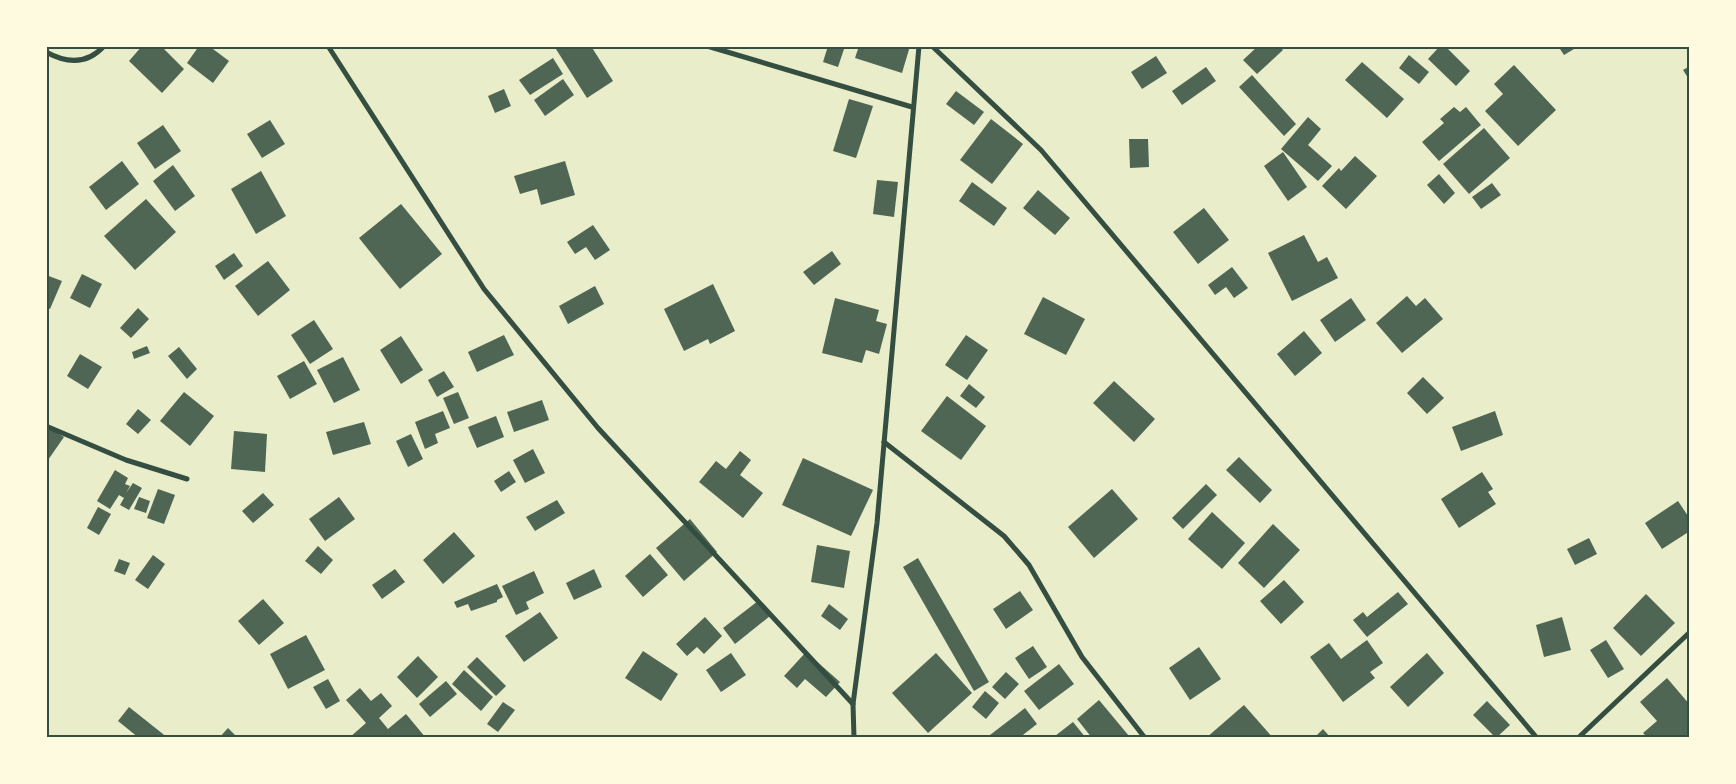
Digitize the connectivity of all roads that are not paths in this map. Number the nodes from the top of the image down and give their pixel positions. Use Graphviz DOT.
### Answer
graph roads {
  1 [pos="104,46"];
  2 [pos="328,46"];
  3 [pos="707,46"];
  4 [pos="918,46"];
  5 [pos="932,46"];
  6 [pos="46,52"];
  7 [pos="912,107"];
  8 [pos="46,426"];
  9 [pos="884,442"];
  10 [pos="187,479"];
  11 [pos="1690,632"];
  12 [pos="853,704"];
  13 [pos="854,738"];
  14 [pos="1145,738"];
  15 [pos="1537,738"];
  16 [pos="1578,738"];
  1 -- 6 [label="street"];
  2 -- 12 [label="street"];
  3 -- 7 [label="street"];
  4 -- 7 [label="street"];
  5 -- 15 [label="street"];
  7 -- 9 [label="street"];
  8 -- 10 [label="street"];
  9 -- 12 [label="street"];
  9 -- 14 [label="street"];
  11 -- 16 [label="street"];
  12 -- 13 [label="street"];
}
